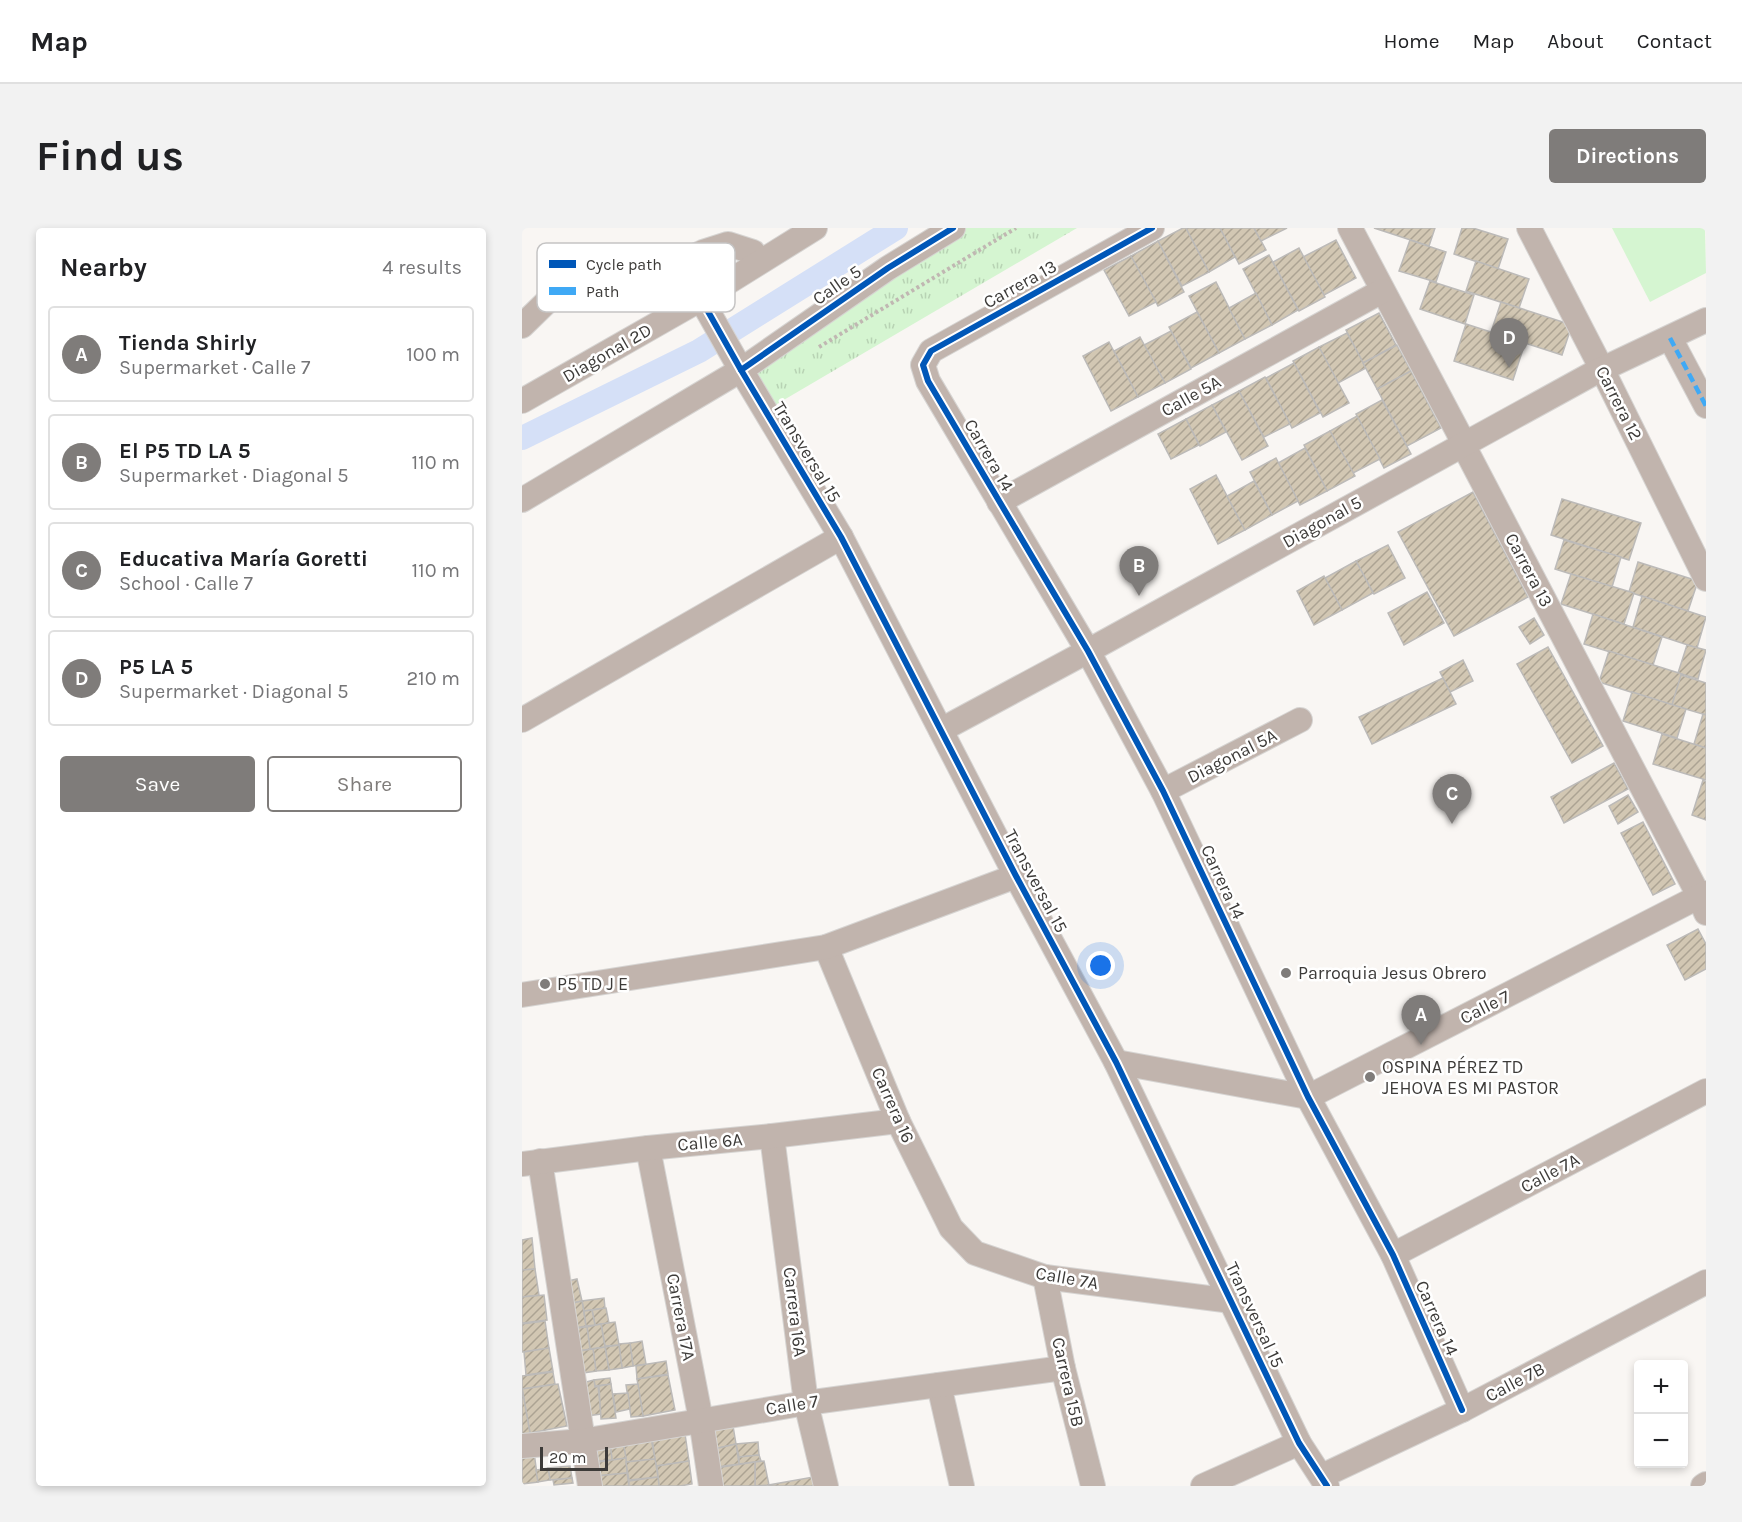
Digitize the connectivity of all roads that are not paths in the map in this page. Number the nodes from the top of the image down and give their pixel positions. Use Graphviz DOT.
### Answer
graph roads {
  1 [pos="815,228"];
  2 [pos="953,228"];
  3 [pos="1152,228"];
  4 [pos="1350,228"];
  5 [pos="1529,228"];
  6 [pos="735,246"];
  7 [pos="753,252"];
  8 [pos="735,287"];
  9 [pos="1383,291"];
  10 [pos="537,311"];
  11 [pos="698,312"];
  12 [pos="708,312"];
  13 [pos="1706,320"];
  14 [pos="522,326"];
  15 [pos="1671,338"];
  16 [pos="739,366"];
  17 [pos="1602,369"];
  18 [pos="928,381"];
  19 [pos="522,401"];
  20 [pos="1706,406"];
  21 [pos="1464,444"];
  22 [pos="522,500"];
  23 [pos="999,502"];
  24 [pos="841,537"];
  25 [pos="1706,579"];
  26 [pos="1088,651"];
  27 [pos="522,720"];
  28 [pos="1300,720"];
  29 [pos="941,730"];
  30 [pos="1163,791"];
  31 [pos="1016,876"];
  32 [pos="1704,901"];
  33 [pos="826,947"];
  34 [pos="522,995"];
  35 [pos="1116,1062"];
  36 [pos="1706,1091"];
  37 [pos="1308,1097"];
  38 [pos="898,1121"];
  39 [pos="772,1136"];
  40 [pos="648,1148"];
  41 [pos="531,1163"];
  42 [pos="975,1253"];
  43 [pos="1393,1255"];
  44 [pos="1045,1277"];
  45 [pos="1706,1282"];
  46 [pos="1232,1301"];
  47 [pos="1064,1368"];
  48 [pos="939,1385"];
  49 [pos="806,1403"];
  50 [pos="1462,1410"];
  51 [pos="701,1420"];
  52 [pos="582,1441"];
  53 [pos="1299,1443"];
  54 [pos="522,1446"];
  55 [pos="1324,1481"];
  56 [pos="590,1486"];
  57 [pos="711,1486"];
  58 [pos="826,1486"];
  59 [pos="962,1486"];
  60 [pos="1093,1486"];
  61 [pos="1203,1486"];
  1 -- 8 [label="street, Diagonal 2D"];
  2 -- 16 [label="street, Calle 5"];
  3 -- 18 [label="street, Carrera 13"];
  4 -- 9 [label="street, Carrera 13"];
  5 -- 17 [label="street, Carrera 12"];
  6 -- 7 [label="street"];
  9 -- 21 [label="street, Carrera 13"];
  9 -- 23 [label="street, Calle 5A"];
  10 -- 14 [label="street"];
  11 -- 19 [label="street, Diagonal 2D"];
  12 -- 16 [label="street, Transversal 15"];
  13 -- 15 [label="street, Diagonal 5"];
  15 -- 17 [label="street, Diagonal 5"];
  15 -- 20 [label="street"];
  16 -- 22 [label="street, Calle 5"];
  16 -- 24 [label="street, Transversal 15"];
  17 -- 21 [label="street, Diagonal 5"];
  17 -- 25 [label="street, Carrera 12"];
  18 -- 23 [label="street, Carrera 14"];
  21 -- 26 [label="street, Diagonal 5"];
  21 -- 32 [label="street, Carrera 13"];
  23 -- 26 [label="street, Carrera 14"];
  24 -- 27 [label="street"];
  24 -- 29 [label="street, Transversal 15"];
  26 -- 29 [label="street, Diagonal 5"];
  26 -- 30 [label="street, Carrera 14"];
  28 -- 30 [label="street, Diagonal 5A"];
  29 -- 31 [label="street, Transversal 15"];
  30 -- 37 [label="street, Carrera 14"];
  31 -- 33 [label="street"];
  31 -- 35 [label="street, Transversal 15"];
  32 -- 37 [label="street, Calle 7"];
  33 -- 34 [label="street"];
  33 -- 38 [label="street, Carrera 16"];
  35 -- 37 [label="street"];
  35 -- 46 [label="street, Transversal 15"];
  36 -- 43 [label="street, Calle 7A"];
  37 -- 43 [label="street, Carrera 14"];
  38 -- 39 [label="street, Calle 6A"];
  38 -- 42 [label="street, Carrera 16"];
  39 -- 40 [label="street, Calle 6A"];
  39 -- 49 [label="street, Carrera 16A"];
  40 -- 41 [label="street, Calle 6A"];
  40 -- 51 [label="street, Carrera 17A"];
  41 -- 52 [label="street"];
  42 -- 44 [label="street, Calle 7A"];
  43 -- 50 [label="street, Carrera 14"];
  44 -- 46 [label="street, Calle 7A"];
  44 -- 47 [label="street, Carrera 15B"];
  45 -- 50 [label="street, Calle 7B"];
  46 -- 53 [label="street, Transversal 15"];
  47 -- 48 [label="street, Calle 7"];
  47 -- 60 [label="street, Carrera 15B"];
  48 -- 49 [label="street, Calle 7"];
  48 -- 59 [label="street"];
  49 -- 51 [label="street, Calle 7"];
  49 -- 58 [label="street, Carrera 16A"];
  50 -- 55 [label="street, Calle 7B"];
  51 -- 52 [label="street, Calle 7"];
  51 -- 57 [label="street, Carrera 17A"];
  52 -- 54 [label="street, Calle 7"];
  52 -- 56 [label="street"];
  53 -- 55 [label="street, Transversal 15"];
  53 -- 61 [label="street"];
}
